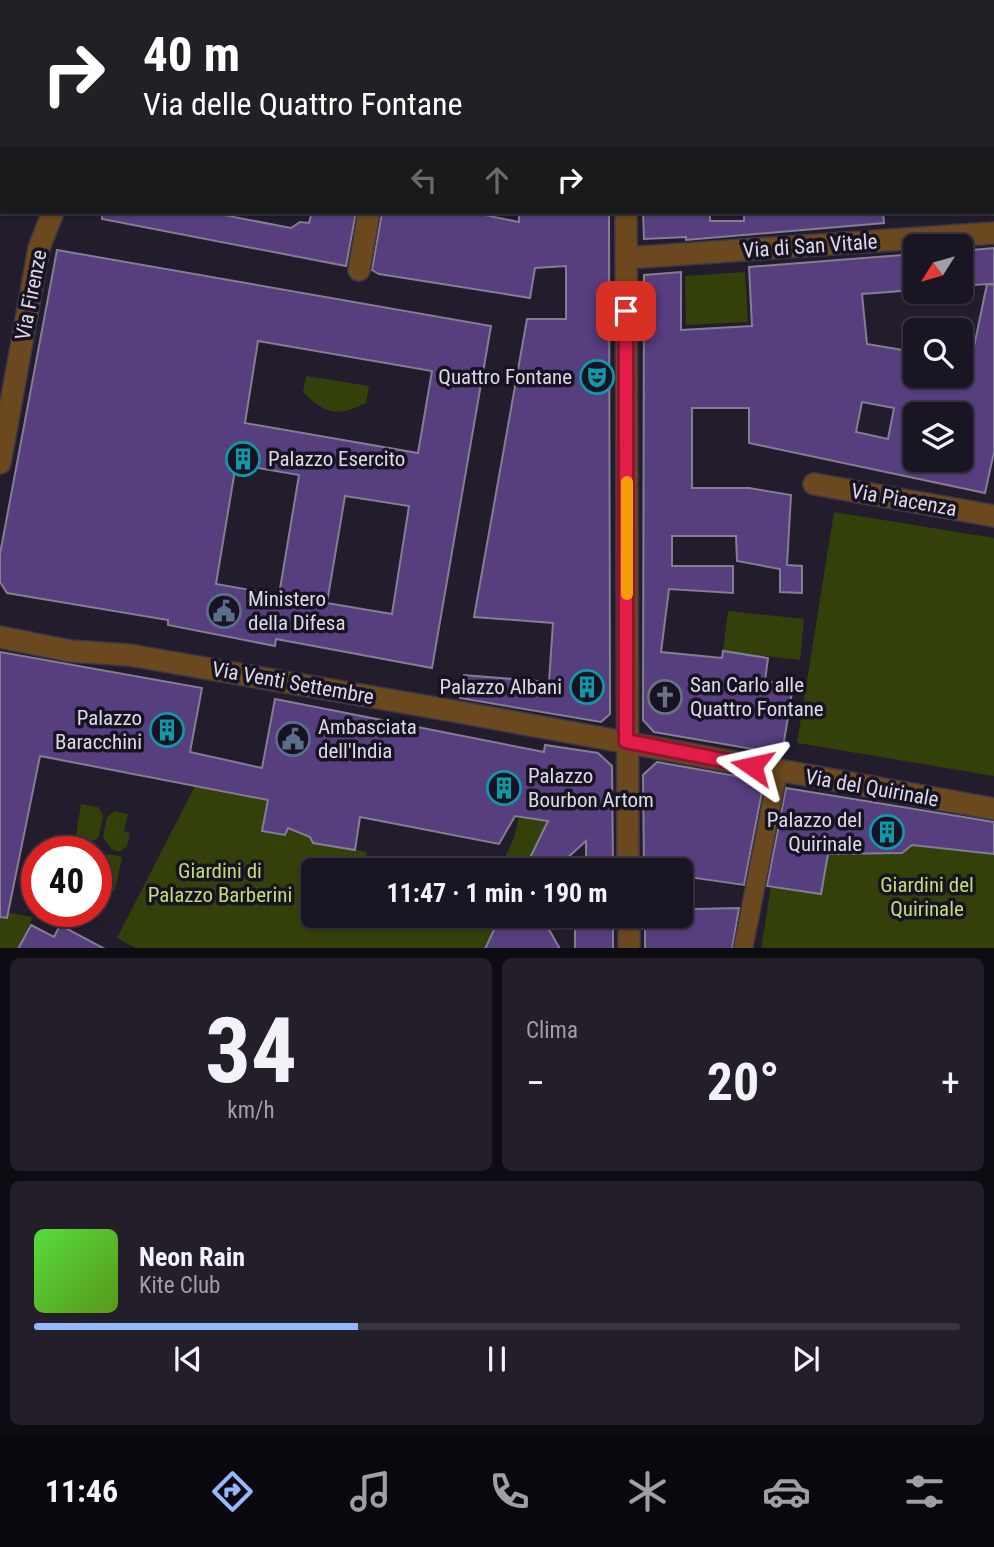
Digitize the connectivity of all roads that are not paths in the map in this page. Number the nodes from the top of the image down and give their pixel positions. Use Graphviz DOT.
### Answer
graph roads {
  1 [pos="52,214"];
  2 [pos="369,214"];
  3 [pos="626,214"];
  4 [pos="994,233"];
  5 [pos="626,258"];
  6 [pos="359,270"];
  7 [pos="0,463"];
  8 [pos="814,484"];
  9 [pos="993,514"];
  10 [pos="0,627"];
  11 [pos="0,637"];
  12 [pos="129,654"];
  13 [pos="626,741"];
  14 [pos="778,771"];
  15 [pos="994,809"];
  16 [pos="628,858"];
  17 [pos="629,928"];
  18 [pos="629,948"];
  19 [pos="743,948"];
  1 -- 7 [label="street, Via Firenze"];
  2 -- 6 [label="street"];
  3 -- 5 [label="street"];
  4 -- 5 [label="street, Via di San Vitale"];
  5 -- 13 [label="street"];
  8 -- 9 [label="street, Via Piacenza"];
  10 -- 12 [label="street"];
  11 -- 12 [label="street, Via Venti Settembre"];
  12 -- 13 [label="street, Via Venti Settembre"];
  13 -- 14 [label="street, Via del Quirinale"];
  13 -- 16 [label="street"];
  14 -- 15 [label="street, Via del Quirinale"];
  14 -- 19 [label="street"];
  17 -- 18 [label="street"];
}
